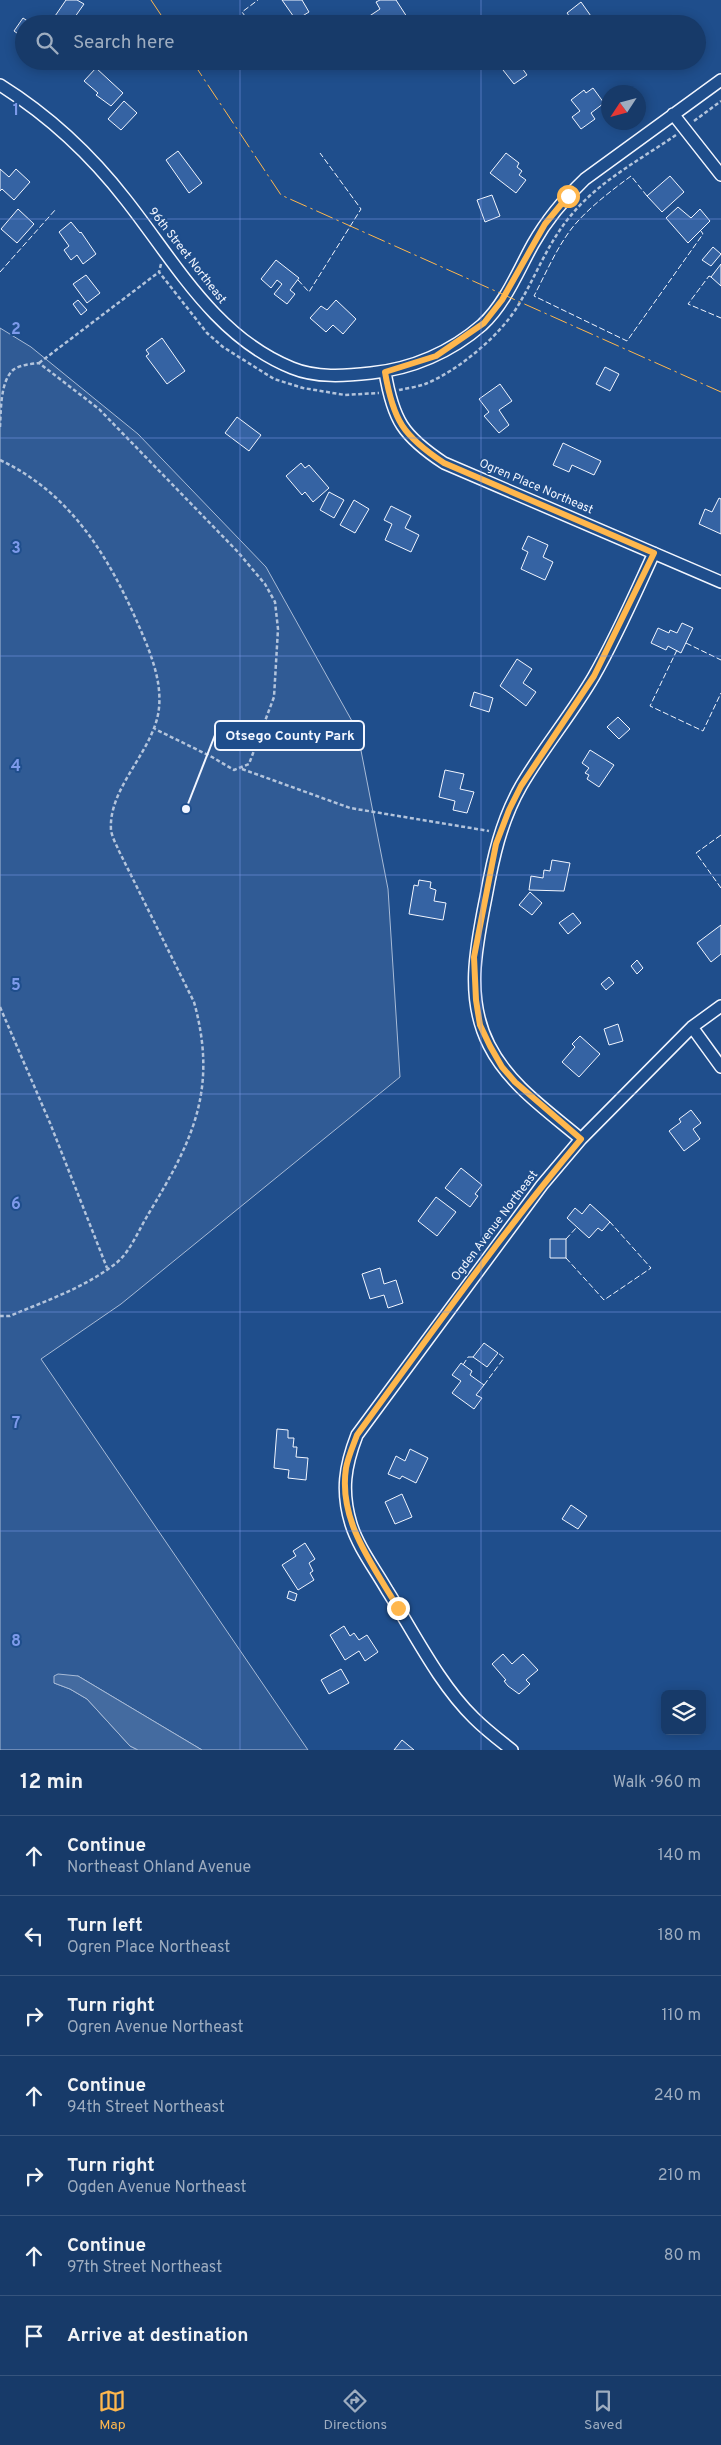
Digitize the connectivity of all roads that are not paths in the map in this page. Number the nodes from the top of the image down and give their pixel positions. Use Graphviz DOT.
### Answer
graph roads {
  1 [pos="721,80"];
  2 [pos="0,85"];
  3 [pos="673,114"];
  4 [pos="721,175"];
  5 [pos="385,372"];
  6 [pos="654,553"];
  7 [pos="721,582"];
  8 [pos="721,1006"];
  9 [pos="692,1027"];
  10 [pos="721,1067"];
  11 [pos="581,1139"];
  12 [pos="512,1750"];
  1 -- 3 [label="street, 96th Street Northeast"];
  2 -- 5 [label="street, 96th Street Northeast"];
  3 -- 4 [label="street"];
  3 -- 5 [label="street, 96th Street Northeast"];
  5 -- 6 [label="street, Ogren Place Northeast"];
  6 -- 7 [label="street, Ogren Place Northeast"];
  6 -- 11 [label="street"];
  8 -- 9 [label="street, Ogden Avenue Northeast"];
  9 -- 10 [label="street"];
  9 -- 11 [label="street, Ogden Avenue Northeast"];
  11 -- 12 [label="street, Ogden Avenue Northeast"];
}
